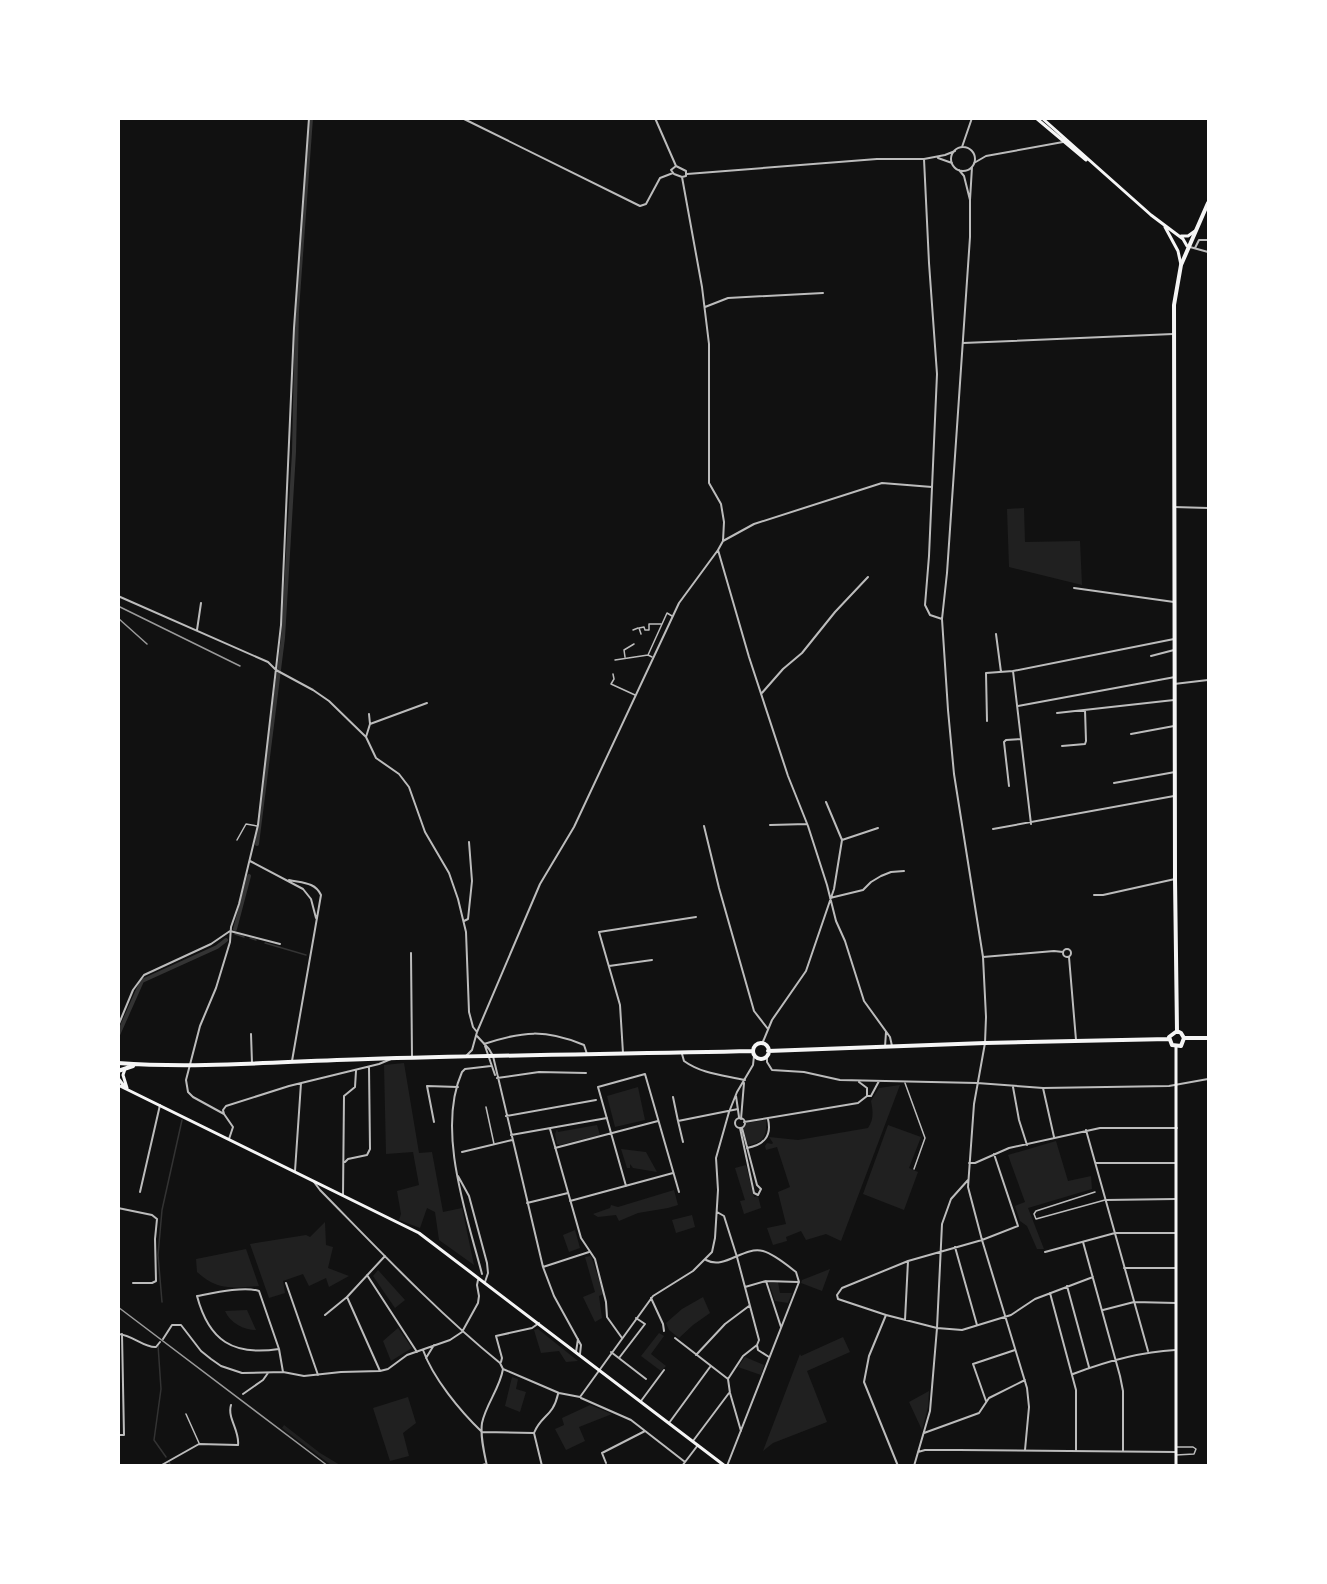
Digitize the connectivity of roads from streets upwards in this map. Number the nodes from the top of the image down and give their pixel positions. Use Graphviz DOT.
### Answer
graph roads {
  1 [pos="309,118"];
  2 [pos="462,118"];
  3 [pos="656,118"];
  4 [pos="972,118"];
  5 [pos="1036,118"];
  6 [pos="1043,119"];
  7 [pos="1056,135"];
  8 [pos="1064,142"];
  9 [pos="1049,144"];
  10 [pos="962,147"];
  11 [pos="955,151"];
  12 [pos="935,158"];
  13 [pos="924,159"];
  14 [pos="953,164"];
  15 [pos="973,164"];
  16 [pos="676,166"];
  17 [pos="1095,166"];
  18 [pos="959,170"];
  19 [pos="672,173"];
  20 [pos="687,174"];
  21 [pos="682,177"];
  22 [pos="970,200"];
  23 [pos="1209,203"];
  24 [pos="1164,225"];
  25 [pos="1195,231"];
  26 [pos="1179,236"];
  27 [pos="1209,240"];
  28 [pos="1174,244"];
  29 [pos="1187,246"];
  30 [pos="1195,248"];
  31 [pos="1209,252"];
  32 [pos="1180,265"];
  33 [pos="823,293"];
  34 [pos="705,307"];
  35 [pos="1174,334"];
  36 [pos="963,344"];
  37 [pos="932,487"];
  38 [pos="1174,507"];
  39 [pos="1209,508"];
  40 [pos="723,541"];
  41 [pos="718,550"];
  42 [pos="868,577"];
  43 [pos="1074,588"];
  44 [pos="118,596"];
  45 [pos="1174,602"];
  46 [pos="201,603"];
  47 [pos="942,619"];
  48 [pos="196,631"];
  49 [pos="996,634"];
  50 [pos="1174,639"];
  51 [pos="1174,650"];
  52 [pos="1151,656"];
  53 [pos="276,669"];
  54 [pos="1013,671"];
  55 [pos="1001,672"];
  56 [pos="1174,677"];
  57 [pos="1209,680"];
  58 [pos="1174,684"];
  59 [pos="760,694"];
  60 [pos="1174,700"];
  61 [pos="427,703"];
  62 [pos="1017,706"];
  63 [pos="1085,710"];
  64 [pos="1057,713"];
  65 [pos="369,714"];
  66 [pos="987,721"];
  67 [pos="370,724"];
  68 [pos="1174,726"];
  69 [pos="1131,734"];
  70 [pos="366,737"];
  71 [pos="1021,739"];
  72 [pos="1062,746"];
  73 [pos="1175,772"];
  74 [pos="1114,783"];
  75 [pos="1009,786"];
  76 [pos="1174,796"];
  77 [pos="826,802"];
  78 [pos="807,824"];
  79 [pos="1030,824"];
  80 [pos="770,825"];
  81 [pos="704,826"];
  82 [pos="878,828"];
  83 [pos="993,829"];
  84 [pos="842,840"];
  85 [pos="469,842"];
  86 [pos="250,861"];
  87 [pos="904,871"];
  88 [pos="1174,879"];
  89 [pos="289,880"];
  90 [pos="305,883"];
  91 [pos="303,889"];
  92 [pos="1094,895"];
  93 [pos="830,898"];
  94 [pos="696,917"];
  95 [pos="316,919"];
  96 [pos="464,921"];
  97 [pos="230,931"];
  98 [pos="280,944"];
  99 [pos="1064,952"];
  100 [pos="411,953"];
  101 [pos="983,957"];
  102 [pos="1069,957"];
  103 [pos="652,960"];
  104 [pos="609,966"];
  105 [pos="118,1026"];
  106 [pos="768,1029"];
  107 [pos="1177,1031"];
  108 [pos="477,1032"];
  109 [pos="886,1032"];
  110 [pos="251,1034"];
  111 [pos="477,1036"];
  112 [pos="1184,1038"];
  113 [pos="1209,1038"];
  114 [pos="1169,1039"];
  115 [pos="1076,1040"];
  116 [pos="985,1043"];
  117 [pos="484,1044"];
  118 [pos="762,1044"];
  119 [pos="892,1046"];
  120 [pos="885,1047"];
  121 [pos="1176,1047"];
  122 [pos="623,1053"];
  123 [pos="682,1053"];
  124 [pos="768,1053"];
  125 [pos="587,1054"];
  126 [pos="754,1054"];
  127 [pos="490,1056"];
  128 [pos="412,1057"];
  129 [pos="465,1057"];
  130 [pos="392,1058"];
  131 [pos="292,1061"];
  132 [pos="118,1063"];
  133 [pos="252,1063"];
  134 [pos="140,1065"];
  135 [pos="191,1065"];
  136 [pos="129,1066"];
  137 [pos="491,1066"];
  138 [pos="369,1067"];
  139 [pos="356,1070"];
  140 [pos="118,1071"];
  141 [pos="586,1073"];
  142 [pos="118,1078"];
  143 [pos="497,1078"];
  144 [pos="1209,1079"];
  145 [pos="744,1080"];
  146 [pos="858,1081"];
  147 [pos="871,1081"];
  148 [pos="879,1081"];
  149 [pos="301,1083"];
  150 [pos="978,1083"];
  151 [pos="1177,1085"];
  152 [pos="118,1087"];
  153 [pos="458,1087"];
  154 [pos="1013,1087"];
  155 [pos="867,1088"];
  156 [pos="874,1088"];
  157 [pos="1043,1088"];
  158 [pos="128,1090"];
  159 [pos="736,1096"];
  160 [pos="867,1096"];
  161 [pos="672,1097"];
  162 [pos="596,1100"];
  163 [pos="160,1105"];
  164 [pos="738,1109"];
  165 [pos="729,1112"];
  166 [pos="224,1114"];
  167 [pos="506,1116"];
  168 [pos="607,1118"];
  169 [pos="740,1119"];
  170 [pos="768,1119"];
  171 [pos="658,1121"];
  172 [pos="678,1121"];
  173 [pos="434,1122"];
  174 [pos="744,1122"];
  175 [pos="741,1128"];
  176 [pos="1176,1128"];
  177 [pos="550,1129"];
  178 [pos="1086,1130"];
  179 [pos="612,1133"];
  180 [pos="511,1135"];
  181 [pos="1054,1137"];
  182 [pos="229,1138"];
  183 [pos="512,1140"];
  184 [pos="683,1142"];
  185 [pos="1027,1145"];
  186 [pos="555,1148"];
  187 [pos="747,1148"];
  188 [pos="462,1152"];
  189 [pos="994,1154"];
  190 [pos="345,1162"];
  191 [pos="969,1163"];
  192 [pos="1096,1163"];
  193 [pos="1176,1163"];
  194 [pos="295,1171"];
  195 [pos="457,1173"];
  196 [pos="673,1173"];
  197 [pos="313,1180"];
  198 [pos="968,1180"];
  199 [pos="626,1186"];
  200 [pos="140,1192"];
  201 [pos="679,1192"];
  202 [pos="568,1193"];
  203 [pos="343,1195"];
  204 [pos="1176,1199"];
  205 [pos="1106,1200"];
  206 [pos="570,1201"];
  207 [pos="527,1203"];
  208 [pos="118,1208"];
  209 [pos="717,1212"];
  210 [pos="1115,1233"];
  211 [pos="1176,1233"];
  212 [pos="982,1240"];
  213 [pos="1083,1242"];
  214 [pos="956,1247"];
  215 [pos="940,1251"];
  216 [pos="589,1252"];
  217 [pos="1045,1252"];
  218 [pos="385,1256"];
  219 [pos="737,1257"];
  220 [pos="706,1260"];
  221 [pos="908,1261"];
  222 [pos="543,1267"];
  223 [pos="1124,1268"];
  224 [pos="1176,1268"];
  225 [pos="482,1274"];
  226 [pos="368,1275"];
  227 [pos="1093,1277"];
  228 [pos="478,1280"];
  229 [pos="766,1281"];
  230 [pos="485,1282"];
  231 [pos="799,1282"];
  232 [pos="133,1283"];
  233 [pos="286,1283"];
  234 [pos="1067,1286"];
  235 [pos="745,1287"];
  236 [pos="1050,1293"];
  237 [pos="347,1297"];
  238 [pos="651,1298"];
  239 [pos="1134,1302"];
  240 [pos="1176,1303"];
  241 [pos="750,1305"];
  242 [pos="1102,1310"];
  243 [pos="325,1315"];
  244 [pos="886,1315"];
  245 [pos="1005,1317"];
  246 [pos="636,1318"];
  247 [pos="905,1320"];
  248 [pos="539,1323"];
  249 [pos="977,1325"];
  250 [pos="781,1327"];
  251 [pos="937,1328"];
  252 [pos="664,1331"];
  253 [pos="462,1332"];
  254 [pos="120,1334"];
  255 [pos="622,1338"];
  256 [pos="675,1338"];
  257 [pos="163,1339"];
  258 [pos="160,1342"];
  259 [pos="434,1345"];
  260 [pos="757,1345"];
  261 [pos="279,1349"];
  262 [pos="1176,1349"];
  263 [pos="423,1350"];
  264 [pos="1015,1350"];
  265 [pos="1148,1351"];
  266 [pos="417,1352"];
  267 [pos="611,1352"];
  268 [pos="578,1353"];
  269 [pos="696,1355"];
  270 [pos="426,1358"];
  271 [pos="619,1358"];
  272 [pos="770,1358"];
  273 [pos="1116,1359"];
  274 [pos="500,1363"];
  275 [pos="711,1366"];
  276 [pos="1089,1368"];
  277 [pos="503,1369"];
  278 [pos="600,1370"];
  279 [pos="664,1370"];
  280 [pos="380,1371"];
  281 [pos="283,1372"];
  282 [pos="268,1373"];
  283 [pos="1073,1374"];
  284 [pos="318,1375"];
  285 [pos="646,1379"];
  286 [pos="728,1379"];
  287 [pos="1025,1380"];
  288 [pos="730,1393"];
  289 [pos="243,1394"];
  290 [pos="559,1394"];
  291 [pos="580,1398"];
  292 [pos="641,1401"];
  293 [pos="986,1401"];
  294 [pos="231,1405"];
  295 [pos="669,1423"];
  296 [pos="645,1431"];
  297 [pos="741,1431"];
  298 [pos="482,1432"];
  299 [pos="534,1433"];
  300 [pos="924,1433"];
  301 [pos="118,1435"];
  302 [pos="693,1441"];
  303 [pos="698,1445"];
  304 [pos="1025,1450"];
  305 [pos="1076,1450"];
  306 [pos="1123,1450"];
  307 [pos="918,1452"];
  308 [pos="1176,1453"];
  309 [pos="606,1463"];
  310 [pos="683,1464"];
  311 [pos="161,1465"];
  312 [pos="487,1465"];
  313 [pos="542,1466"];
  314 [pos="726,1466"];
  315 [pos="898,1466"];
  316 [pos="914,1466"];
  317 [pos="1176,1466"];
  1 -- 53 [label="street"];
  2 -- 19 [label="street"];
  3 -- 16 [label="street"];
  4 -- 10 [label="street"];
  5 -- 7 [label="main road"];
  6 -- 7 [label="street"];
  6 -- 17 [label="main road"];
  7 -- 8 [label="main road"];
  7 -- 9 [label="street"];
  8 -- 9 [label="street"];
  8 -- 17 [label="main road"];
  9 -- 15 [label="street"];
  10 -- 11 [label="street"];
  10 -- 15 [label="street"];
  11 -- 12 [label="street"];
  11 -- 14 [label="street"];
  12 -- 13 [label="street"];
  12 -- 14 [label="street"];
  13 -- 20 [label="street"];
  13 -- 37 [label="street"];
  14 -- 18 [label="street"];
  15 -- 18 [label="street"];
  15 -- 22 [label="street"];
  16 -- 19 [label="street"];
  16 -- 20 [label="street"];
  17 -- 24 [label="main road"];
  18 -- 22 [label="street"];
  19 -- 21 [label="street"];
  20 -- 21 [label="street"];
  21 -- 34 [label="street"];
  22 -- 36 [label="street"];
  23 -- 25 [label="main road"];
  24 -- 26 [label="main road"];
  24 -- 28 [label="main road"];
  25 -- 26 [label="main road"];
  25 -- 29 [label="main road"];
  26 -- 29 [label="main road"];
  27 -- 30 [label="street"];
  28 -- 29 [label="main road"];
  28 -- 32 [label="main road"];
  29 -- 30 [label="street"];
  29 -- 32 [label="main road"];
  30 -- 31 [label="street"];
  32 -- 35 [label="main road"];
  33 -- 34 [label="street"];
  34 -- 40 [label="street"];
  35 -- 36 [label="street"];
  35 -- 38 [label="main road"];
  36 -- 47 [label="street"];
  37 -- 40 [label="street"];
  37 -- 47 [label="street"];
  38 -- 39 [label="street"];
  38 -- 45 [label="main road"];
  40 -- 41 [label="street"];
  41 -- 59 [label="street"];
  41 -- 108 [label="street"];
  42 -- 59 [label="street"];
  43 -- 45 [label="street"];
  44 -- 48 [label="street"];
  45 -- 50 [label="main road"];
  46 -- 48 [label="street"];
  47 -- 101 [label="street"];
  48 -- 53 [label="street"];
  49 -- 55 [label="street"];
  50 -- 51 [label="main road"];
  50 -- 54 [label="street"];
  51 -- 52 [label="street"];
  51 -- 56 [label="main road"];
  53 -- 70 [label="street"];
  53 -- 86 [label="street"];
  54 -- 55 [label="street"];
  54 -- 62 [label="street"];
  55 -- 66 [label="street"];
  56 -- 58 [label="main road"];
  56 -- 62 [label="street"];
  57 -- 58 [label="street"];
  58 -- 60 [label="main road"];
  59 -- 78 [label="street"];
  60 -- 63 [label="street"];
  60 -- 68 [label="main road"];
  61 -- 67 [label="street"];
  62 -- 71 [label="street"];
  63 -- 64 [label="street"];
  63 -- 72 [label="street"];
  65 -- 67 [label="street"];
  67 -- 70 [label="street"];
  68 -- 69 [label="street"];
  68 -- 73 [label="main road"];
  70 -- 96 [label="street"];
  71 -- 75 [label="street"];
  71 -- 79 [label="street"];
  73 -- 74 [label="street"];
  73 -- 76 [label="main road"];
  76 -- 79 [label="street"];
  76 -- 88 [label="main road"];
  77 -- 84 [label="street"];
  78 -- 80 [label="street"];
  78 -- 93 [label="street"];
  79 -- 83 [label="street"];
  81 -- 106 [label="street"];
  82 -- 84 [label="street"];
  84 -- 93 [label="street"];
  85 -- 96 [label="street"];
  86 -- 89 [label="street"];
  86 -- 97 [label="street"];
  87 -- 93 [label="street"];
  88 -- 92 [label="street"];
  88 -- 107 [label="main road"];
  89 -- 90 [label="street"];
  89 -- 91 [label="street"];
  90 -- 91 [label="street"];
  90 -- 95 [label="street"];
  91 -- 95 [label="street"];
  93 -- 106 [label="street"];
  93 -- 109 [label="street"];
  94 -- 104 [label="street"];
  95 -- 131 [label="street"];
  96 -- 108 [label="street"];
  97 -- 98 [label="street"];
  97 -- 105 [label="street"];
  97 -- 135 [label="street"];
  99 -- 101 [label="street"];
  99 -- 102 [label="street"];
  99 -- 102 [label="street"];
  100 -- 128 [label="street"];
  101 -- 116 [label="street"];
  102 -- 115 [label="street"];
  103 -- 104 [label="street"];
  104 -- 122 [label="street"];
  106 -- 118 [label="street"];
  107 -- 112 [label="main road"];
  107 -- 114 [label="main road"];
  108 -- 111 [label="street"];
  109 -- 119 [label="street"];
  109 -- 120 [label="street"];
  110 -- 133 [label="street"];
  111 -- 117 [label="street"];
  111 -- 129 [label="street"];
  112 -- 113 [label="main road"];
  112 -- 121 [label="main road"];
  114 -- 115 [label="main road"];
  114 -- 121 [label="main road"];
  115 -- 116 [label="main road"];
  116 -- 119 [label="main road"];
  116 -- 150 [label="street"];
  117 -- 125 [label="street"];
  117 -- 127 [label="street"];
  118 -- 124 [label="main road"];
  118 -- 126 [label="main road"];
  119 -- 120 [label="main road"];
  120 -- 124 [label="main road"];
  121 -- 151 [label="main road"];
  122 -- 123 [label="main road"];
  122 -- 125 [label="main road"];
  123 -- 126 [label="main road"];
  123 -- 145 [label="street"];
  124 -- 126 [label="main road"];
  124 -- 146 [label="street"];
  125 -- 127 [label="main road"];
  126 -- 145 [label="street"];
  127 -- 129 [label="main road"];
  127 -- 137 [label="street"];
  127 -- 143 [label="street"];
  128 -- 129 [label="main road"];
  128 -- 130 [label="main road"];
  130 -- 131 [label="main road"];
  130 -- 138 [label="street"];
  131 -- 133 [label="main road"];
  132 -- 134 [label="main road"];
  133 -- 135 [label="main road"];
  134 -- 135 [label="main road"];
  134 -- 136 [label="main road"];
  135 -- 166 [label="street"];
  136 -- 140 [label="main road"];
  136 -- 158 [label="main road"];
  137 -- 143 [label="street"];
  137 -- 153 [label="street"];
  138 -- 139 [label="street"];
  138 -- 190 [label="street"];
  139 -- 149 [label="street"];
  139 -- 190 [label="street"];
  141 -- 143 [label="street"];
  142 -- 158 [label="main road"];
  143 -- 167 [label="street"];
  144 -- 151 [label="street"];
  145 -- 159 [label="street"];
  145 -- 169 [label="street"];
  146 -- 147 [label="street"];
  146 -- 155 [label="street"];
  147 -- 148 [label="street"];
  147 -- 155 [label="street"];
  147 -- 156 [label="street"];
  148 -- 150 [label="street"];
  148 -- 156 [label="street"];
  149 -- 166 [label="street"];
  149 -- 194 [label="street"];
  150 -- 154 [label="street"];
  150 -- 191 [label="street"];
  151 -- 157 [label="street"];
  151 -- 176 [label="main road"];
  152 -- 158 [label="main road"];
  153 -- 173 [label="street"];
  153 -- 195 [label="street"];
  154 -- 157 [label="street"];
  154 -- 185 [label="street"];
  155 -- 160 [label="street"];
  156 -- 160 [label="street"];
  157 -- 181 [label="street"];
  158 -- 163 [label="main road"];
  159 -- 164 [label="street"];
  159 -- 165 [label="street"];
  160 -- 170 [label="street"];
  161 -- 172 [label="street"];
  162 -- 167 [label="street"];
  163 -- 182 [label="main road"];
  163 -- 200 [label="street"];
  164 -- 165 [label="street"];
  164 -- 169 [label="street"];
  165 -- 172 [label="street"];
  165 -- 209 [label="street"];
  166 -- 182 [label="street"];
  167 -- 180 [label="street"];
  168 -- 171 [label="street"];
  168 -- 177 [label="street"];
  168 -- 179 [label="street"];
  169 -- 174 [label="street"];
  169 -- 175 [label="street"];
  170 -- 174 [label="street"];
  170 -- 187 [label="street"];
  171 -- 179 [label="street"];
  171 -- 196 [label="street"];
  172 -- 184 [label="street"];
  174 -- 175 [label="street"];
  175 -- 187 [label="street"];
  175 -- 187 [label="street"];
  176 -- 178 [label="street"];
  176 -- 193 [label="main road"];
  177 -- 180 [label="street"];
  177 -- 186 [label="street"];
  178 -- 181 [label="street"];
  178 -- 192 [label="street"];
  179 -- 186 [label="street"];
  179 -- 199 [label="street"];
  180 -- 183 [label="street"];
  181 -- 185 [label="street"];
  182 -- 194 [label="main road"];
  183 -- 188 [label="street"];
  183 -- 207 [label="street"];
  185 -- 189 [label="street"];
  186 -- 202 [label="street"];
  189 -- 191 [label="street"];
  189 -- 212 [label="street"];
  190 -- 203 [label="street"];
  191 -- 198 [label="street"];
  192 -- 193 [label="street"];
  192 -- 205 [label="street"];
  193 -- 204 [label="main road"];
  194 -- 197 [label="main road"];
  195 -- 225 [label="street"];
  195 -- 230 [label="street"];
  196 -- 199 [label="street"];
  196 -- 201 [label="street"];
  197 -- 203 [label="main road"];
  197 -- 218 [label="street"];
  198 -- 212 [label="street"];
  198 -- 215 [label="street"];
  199 -- 206 [label="street"];
  202 -- 206 [label="street"];
  202 -- 207 [label="street"];
  203 -- 230 [label="main road"];
  204 -- 205 [label="street"];
  204 -- 211 [label="main road"];
  205 -- 210 [label="street"];
  206 -- 216 [label="street"];
  207 -- 222 [label="street"];
  208 -- 232 [label="street"];
  209 -- 219 [label="street"];
  209 -- 220 [label="street"];
  210 -- 211 [label="street"];
  210 -- 213 [label="street"];
  210 -- 223 [label="street"];
  211 -- 224 [label="main road"];
  212 -- 214 [label="street"];
  212 -- 245 [label="street"];
  213 -- 217 [label="street"];
  213 -- 227 [label="street"];
  214 -- 215 [label="street"];
  214 -- 249 [label="street"];
  215 -- 221 [label="street"];
  215 -- 251 [label="street"];
  216 -- 222 [label="street"];
  216 -- 255 [label="street"];
  218 -- 226 [label="street"];
  218 -- 253 [label="street"];
  219 -- 220 [label="street"];
  219 -- 231 [label="street"];
  219 -- 235 [label="street"];
  220 -- 238 [label="street"];
  221 -- 244 [label="street"];
  221 -- 247 [label="street"];
  222 -- 268 [label="street"];
  223 -- 224 [label="street"];
  223 -- 239 [label="street"];
  224 -- 240 [label="main road"];
  226 -- 237 [label="street"];
  226 -- 266 [label="street"];
  227 -- 234 [label="street"];
  227 -- 242 [label="street"];
  228 -- 253 [label="street"];
  229 -- 231 [label="street"];
  229 -- 235 [label="street"];
  229 -- 250 [label="street"];
  230 -- 248 [label="main road"];
  231 -- 250 [label="street"];
  233 -- 284 [label="street"];
  234 -- 236 [label="street"];
  234 -- 276 [label="street"];
  235 -- 241 [label="street"];
  236 -- 245 [label="street"];
  236 -- 283 [label="street"];
  237 -- 243 [label="street"];
  237 -- 280 [label="street"];
  238 -- 246 [label="street"];
  238 -- 252 [label="street"];
  239 -- 240 [label="street"];
  239 -- 242 [label="street"];
  239 -- 265 [label="street"];
  240 -- 262 [label="main road"];
  241 -- 260 [label="street"];
  241 -- 269 [label="street"];
  242 -- 273 [label="street"];
  244 -- 247 [label="street"];
  244 -- 315 [label="street"];
  245 -- 249 [label="street"];
  245 -- 264 [label="street"];
  246 -- 255 [label="street"];
  246 -- 271 [label="street"];
  247 -- 251 [label="street"];
  248 -- 268 [label="main road"];
  248 -- 274 [label="street"];
  249 -- 251 [label="street"];
  250 -- 272 [label="street"];
  251 -- 300 [label="street"];
  253 -- 259 [label="street"];
  253 -- 274 [label="street"];
  254 -- 258 [label="street"];
  254 -- 301 [label="street"];
  255 -- 267 [label="street"];
  256 -- 269 [label="street"];
  257 -- 282 [label="street"];
  259 -- 263 [label="street"];
  259 -- 270 [label="street"];
  260 -- 272 [label="street"];
  260 -- 286 [label="street"];
  261 -- 261 [label="street"];
  261 -- 281 [label="street"];
  262 -- 265 [label="street"];
  262 -- 308 [label="main road"];
  263 -- 266 [label="street"];
  263 -- 270 [label="street"];
  264 -- 287 [label="street"];
  264 -- 293 [label="street"];
  265 -- 273 [label="street"];
  266 -- 280 [label="street"];
  267 -- 271 [label="street"];
  267 -- 278 [label="street"];
  268 -- 278 [label="main road"];
  269 -- 275 [label="street"];
  270 -- 298 [label="street"];
  271 -- 285 [label="street"];
  272 -- 297 [label="street"];
  273 -- 276 [label="street"];
  273 -- 306 [label="street"];
  274 -- 277 [label="street"];
  275 -- 286 [label="street"];
  275 -- 295 [label="street"];
  276 -- 283 [label="street"];
  277 -- 290 [label="street"];
  277 -- 298 [label="street"];
  278 -- 291 [label="street"];
  278 -- 292 [label="main road"];
  279 -- 292 [label="street"];
  280 -- 284 [label="street"];
  281 -- 282 [label="street"];
  281 -- 284 [label="street"];
  282 -- 289 [label="street"];
  283 -- 305 [label="street"];
  286 -- 288 [label="street"];
  287 -- 293 [label="street"];
  287 -- 304 [label="street"];
  288 -- 297 [label="street"];
  288 -- 302 [label="street"];
  290 -- 291 [label="street"];
  290 -- 299 [label="street"];
  291 -- 296 [label="street"];
  292 -- 295 [label="main road"];
  293 -- 300 [label="street"];
  294 -- 311 [label="street"];
  295 -- 302 [label="main road"];
  296 -- 309 [label="street"];
  296 -- 310 [label="street"];
  297 -- 314 [label="street"];
  298 -- 299 [label="street"];
  298 -- 312 [label="street"];
  299 -- 313 [label="street"];
  300 -- 307 [label="street"];
  302 -- 303 [label="main road"];
  303 -- 310 [label="street"];
  303 -- 314 [label="main road"];
  304 -- 305 [label="street"];
  304 -- 307 [label="street"];
  305 -- 306 [label="street"];
  306 -- 308 [label="street"];
  307 -- 316 [label="street"];
  308 -- 317 [label="main road"];
}
